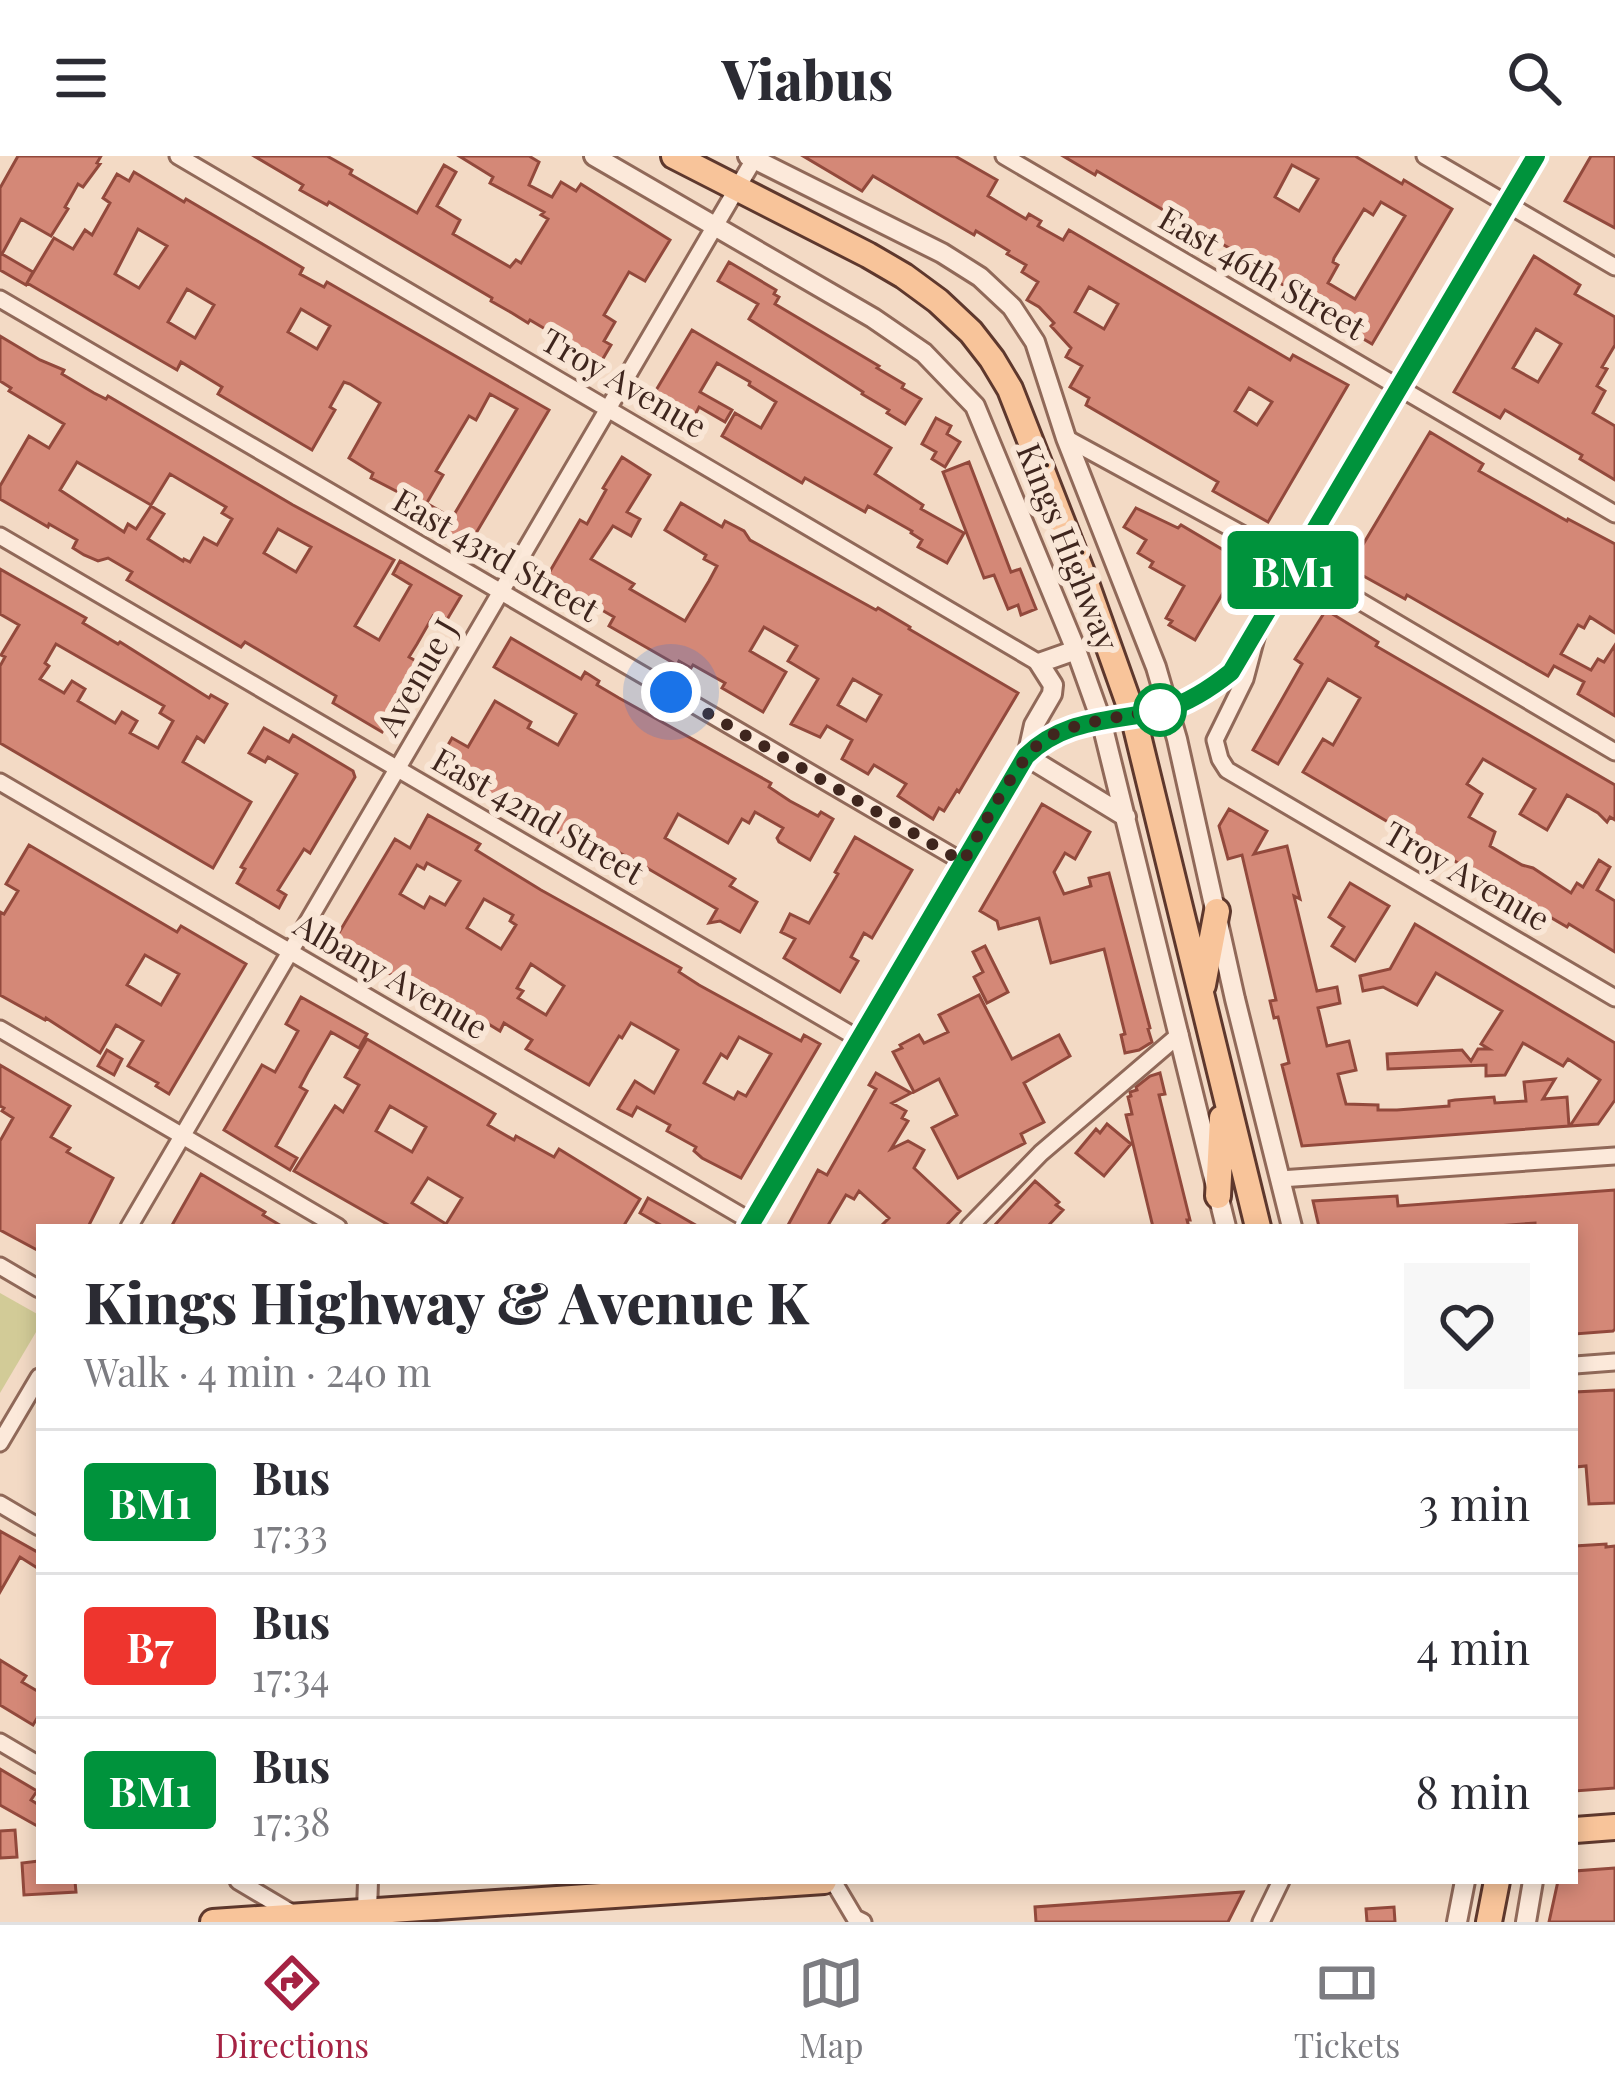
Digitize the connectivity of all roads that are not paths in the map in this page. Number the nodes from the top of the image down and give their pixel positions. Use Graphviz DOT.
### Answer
graph roads {
  1 [pos="178,156"];
  2 [pos="594,156"];
  3 [pos="674,156"];
  4 [pos="1004,156"];
  5 [pos="1425,156"];
  6 [pos="1536,156"];
  7 [pos="753,157"];
  8 [pos="737,188"];
  9 [pos="1508,204"];
  10 [pos="714,227"];
  11 [pos="1615,267"];
  12 [pos="0,299"];
  13 [pos="1399,388"];
  14 [pos="608,408"];
  15 [pos="1066,438"];
  16 [pos="1615,514"];
  17 [pos="0,536"];
  18 [pos="1297,564"];
  19 [pos="501,592"];
  20 [pos="1259,627"];
  21 [pos="1076,650"];
  22 [pos="1039,663"];
  23 [pos="1168,709"];
  24 [pos="1133,715"];
  25 [pos="1101,720"];
  26 [pos="1615,752"];
  27 [pos="1026,756"];
  28 [pos="398,768"];
  29 [pos="0,782"];
  30 [pos="1126,817"];
  31 [pos="963,862"];
  32 [pos="1217,911"];
  33 [pos="290,952"];
  34 [pos="1202,993"];
  35 [pos="1615,998"];
  36 [pos="0,1029"];
  37 [pos="1180,1034"];
  38 [pos="859,1039"];
  39 [pos="1223,1092"];
  40 [pos="182,1136"];
  41 [pos="1615,1156"];
  42 [pos="1280,1179"];
  43 [pos="1218,1196"];
  44 [pos="131,1224"];
  45 [pos="333,1224"];
  46 [pos="748,1224"];
  47 [pos="751,1224"];
  48 [pos="972,1224"];
  49 [pos="1225,1224"];
  50 [pos="1257,1224"];
  51 [pos="1291,1224"];
  52 [pos="0,1266"];
  53 [pos="36,1287"];
  54 [pos="1615,1362"];
  55 [pos="1578,1365"];
  56 [pos="36,1382"];
  57 [pos="0,1443"];
  58 [pos="0,1504"];
  59 [pos="36,1525"];
  60 [pos="0,1742"];
  61 [pos="36,1763"];
  62 [pos="1615,1827"];
  63 [pos="1578,1830"];
  64 [pos="243,1884"];
  65 [pos="370,1884"];
  66 [pos="796,1884"];
  67 [pos="831,1884"];
  68 [pos="1280,1884"];
  69 [pos="1464,1884"];
  70 [pos="1495,1884"];
  71 [pos="1532,1884"];
  72 [pos="474,1913"];
  73 [pos="386,1915"];
  74 [pos="298,1916"];
  75 [pos="213,1922"];
  76 [pos="863,1922"];
  77 [pos="1261,1922"];
  78 [pos="1457,1922"];
  79 [pos="1489,1922"];
  80 [pos="1526,1922"];
  1 -- 14 [label="street, Troy Avenue"];
  2 -- 10 [label="street, Kings Highway"];
  3 -- 8 [label="main road, Kings Highway"];
  4 -- 13 [label="street, East 46th Street"];
  5 -- 9 [label="street"];
  6 -- 9 [label="street"];
  7 -- 8 [label="street, Avenue J"];
  7 -- 15 [label="street, Kings Highway"];
  8 -- 10 [label="street, Avenue J"];
  8 -- 24 [label="main road, Kings Highway"];
  9 -- 11 [label="street"];
  9 -- 13 [label="street"];
  10 -- 14 [label="street, Avenue J"];
  10 -- 21 [label="street, Kings Highway"];
  12 -- 19 [label="street, East 43rd Street"];
  13 -- 16 [label="street, East 46th Street"];
  13 -- 18 [label="street"];
  14 -- 19 [label="street, Avenue J"];
  14 -- 22 [label="street, Troy Avenue"];
  15 -- 18 [label="street"];
  15 -- 23 [label="street, Kings Highway"];
  17 -- 28 [label="street, East 42nd Street"];
  18 -- 20 [label="street"];
  18 -- 26 [label="street"];
  19 -- 28 [label="street, Avenue J"];
  19 -- 31 [label="street, East 43rd Street"];
  20 -- 23 [label="street"];
  20 -- 35 [label="street, Troy Avenue"];
  21 -- 22 [label="street"];
  21 -- 25 [label="street, Kings Highway"];
  22 -- 27 [label="street"];
  23 -- 24 [label="street"];
  23 -- 32 [label="street, Kings Highway"];
  24 -- 25 [label="street"];
  24 -- 34 [label="main road, Kings Highway"];
  25 -- 27 [label="street"];
  25 -- 30 [label="street, Kings Highway"];
  27 -- 30 [label="street"];
  27 -- 31 [label="street"];
  28 -- 33 [label="street, Avenue J"];
  28 -- 38 [label="street, East 42nd Street"];
  29 -- 33 [label="street, Albany Avenue"];
  30 -- 37 [label="street, Kings Highway"];
  31 -- 38 [label="street"];
  32 -- 34 [label="main road"];
  32 -- 42 [label="street, Kings Highway"];
  33 -- 40 [label="street, Avenue J"];
  33 -- 46 [label="street, Albany Avenue"];
  34 -- 39 [label="main road, Kings Highway"];
  36 -- 40 [label="street"];
  37 -- 43 [label="street, Kings Highway"];
  37 -- 48 [label="street"];
  38 -- 47 [label="street"];
  39 -- 43 [label="main road"];
  39 -- 50 [label="main road, Kings Highway"];
  40 -- 44 [label="street, Avenue J"];
  40 -- 45 [label="street"];
  41 -- 42 [label="street"];
  42 -- 51 [label="street, Kings Highway"];
  43 -- 49 [label="street, Kings Highway"];
  52 -- 53 [label="street"];
  54 -- 55 [label="street"];
  56 -- 57 [label="street"];
  58 -- 59 [label="street"];
  60 -- 61 [label="street"];
  62 -- 63 [label="main road"];
  64 -- 74 [label="street"];
  65 -- 73 [label="street"];
  66 -- 72 [label="main road"];
  67 -- 76 [label="street"];
  68 -- 77 [label="street"];
  69 -- 78 [label="street"];
  70 -- 79 [label="main road"];
  71 -- 80 [label="street"];
  72 -- 73 [label="main road"];
  73 -- 74 [label="main road"];
  74 -- 75 [label="main road"];
}
